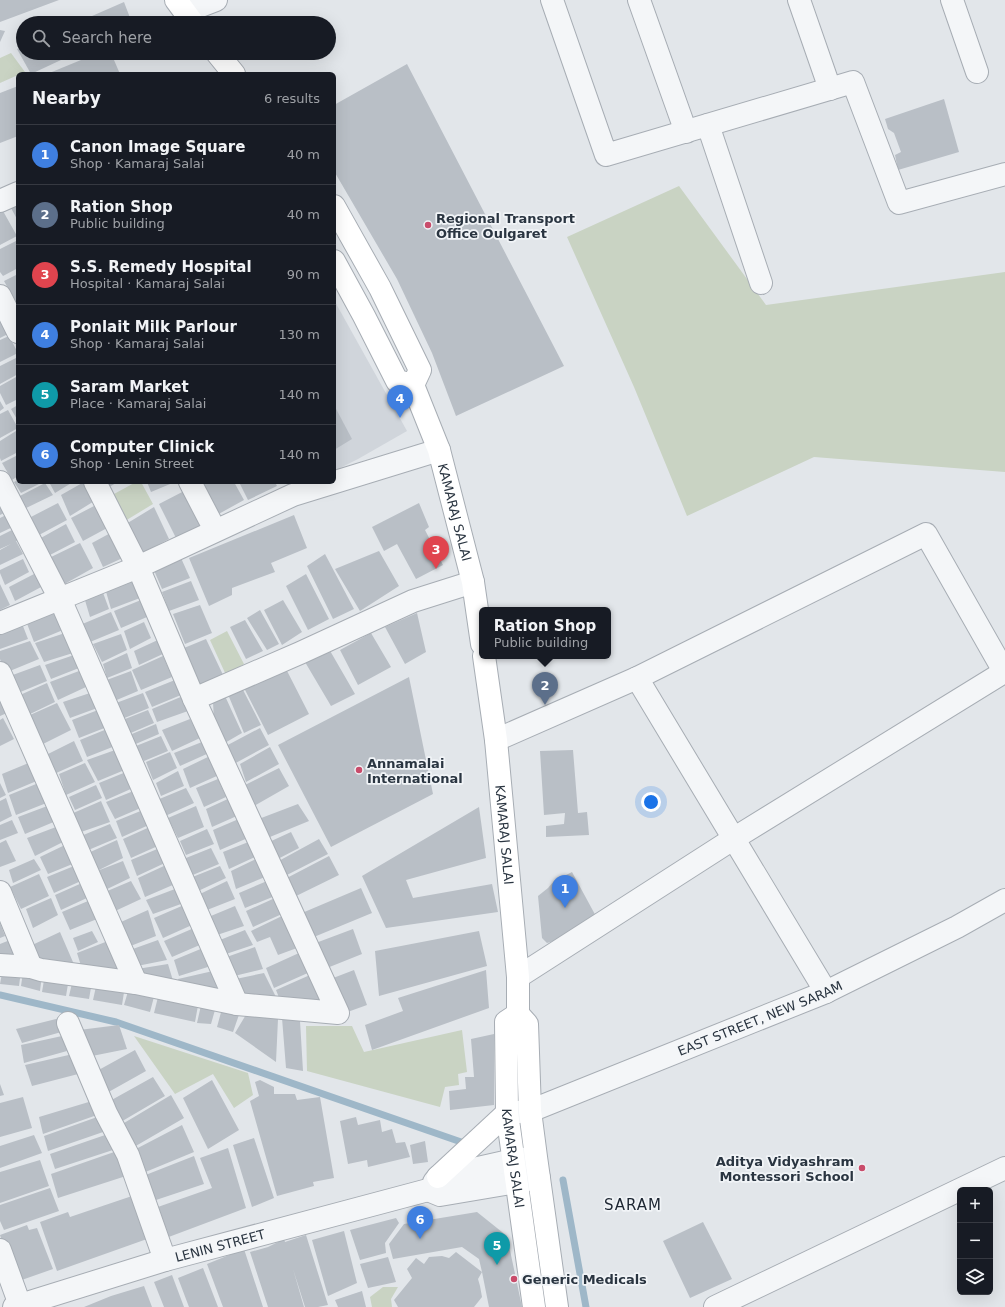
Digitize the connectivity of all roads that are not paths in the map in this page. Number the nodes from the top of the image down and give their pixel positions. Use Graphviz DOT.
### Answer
graph roads {
  1 [pos="216,0"];
  2 [pos="552,0"];
  3 [pos="639,0"];
  4 [pos="799,0"];
  5 [pos="952,0"];
  6 [pos="185,12"];
  7 [pos="223,60"];
  8 [pos="232,72"];
  9 [pos="977,72"];
  10 [pos="830,89"];
  11 [pos="708,125"];
  12 [pos="686,132"];
  13 [pos="1005,174"];
  14 [pos="16,194"];
  15 [pos="0,201"];
  16 [pos="336,210"];
  17 [pos="336,265"];
  18 [pos="761,283"];
  19 [pos="0,296"];
  20 [pos="16,328"];
  21 [pos="413,385"];
  22 [pos="439,450"];
  23 [pos="336,477"];
  24 [pos="0,482"];
  25 [pos="96,484"];
  26 [pos="191,484"];
  27 [pos="308,484"];
  28 [pos="289,489"];
  29 [pos="214,530"];
  30 [pos="138,567"];
  31 [pos="473,582"];
  32 [pos="60,599"];
  33 [pos="479,623"];
  34 [pos="0,624"];
  35 [pos="484,659"];
  36 [pos="1005,672"];
  37 [pos="0,673"];
  38 [pos="637,678"];
  39 [pos="194,699"];
  40 [pos="496,740"];
  41 [pos="733,839"];
  42 [pos="0,892"];
  43 [pos="1005,900"];
  44 [pos="0,965"];
  45 [pos="31,967"];
  46 [pos="518,977"];
  47 [pos="136,983"];
  48 [pos="826,992"];
  49 [pos="237,1004"];
  50 [pos="518,1014"];
  51 [pos="68,1023"];
  52 [pos="530,1111"];
  53 [pos="506,1113"];
  54 [pos="513,1160"];
  55 [pos="537,1168"];
  56 [pos="1005,1168"];
  57 [pos="516,1181"];
  58 [pos="433,1183"];
  59 [pos="0,1250"];
  60 [pos="165,1260"];
  61 [pos="18,1306"];
  62 [pos="534,1307"];
  63 [pos="557,1307"];
  64 [pos="715,1307"];
  1 -- 6 [label="street"];
  2 -- 12 [label="street"];
  3 -- 12 [label="street"];
  4 -- 10 [label="street"];
  5 -- 9 [label="street"];
  7 -- 8 [label="main road"];
  10 -- 11 [label="street"];
  10 -- 13 [label="street"];
  11 -- 12 [label="street"];
  11 -- 18 [label="street"];
  14 -- 15 [label="street"];
  16 -- 21 [label="main road"];
  17 -- 21 [label="main road"];
  19 -- 20 [label="street"];
  21 -- 22 [label="main road, KAMARAJ SALAI"];
  22 -- 23 [label="street"];
  22 -- 31 [label="main road, KAMARAJ SALAI"];
  24 -- 32 [label="street"];
  25 -- 30 [label="street"];
  26 -- 29 [label="street"];
  27 -- 28 [label="street"];
  28 -- 29 [label="street"];
  29 -- 30 [label="street"];
  30 -- 32 [label="street"];
  30 -- 39 [label="street"];
  31 -- 33 [label="main road, KAMARAJ SALAI"];
  31 -- 39 [label="street"];
  32 -- 34 [label="street"];
  32 -- 49 [label="street"];
  35 -- 40 [label="main road, KAMARAJ SALAI"];
  36 -- 38 [label="street"];
  36 -- 41 [label="street"];
  37 -- 47 [label="street"];
  38 -- 40 [label="street"];
  38 -- 41 [label="street"];
  39 -- 49 [label="street"];
  40 -- 46 [label="main road, KAMARAJ SALAI"];
  41 -- 46 [label="street"];
  41 -- 48 [label="street"];
  42 -- 45 [label="street"];
  43 -- 48 [label="street, EAST STREET, NEW SARAM"];
  44 -- 45 [label="street"];
  45 -- 47 [label="street"];
  46 -- 50 [label="main road, KAMARAJ SALAI"];
  47 -- 49 [label="street"];
  48 -- 52 [label="street, EAST STREET, NEW SARAM"];
  50 -- 52 [label="main road, KAMARAJ SALAI"];
  50 -- 53 [label="main road, KAMARAJ SALAI"];
  51 -- 60 [label="street"];
  52 -- 53 [label="street, EAST STREET, NEW SARAM"];
  52 -- 55 [label="main road, KAMARAJ SALAI"];
  53 -- 54 [label="main road, KAMARAJ SALAI"];
  53 -- 58 [label="main road"];
  54 -- 55 [label="street, LENIN STREET"];
  54 -- 57 [label="main road, KAMARAJ SALAI"];
  54 -- 58 [label="street, LENIN STREET"];
  55 -- 57 [label="street"];
  55 -- 63 [label="main road, KAMARAJ SALAI"];
  56 -- 64 [label="street"];
  57 -- 58 [label="street"];
  57 -- 62 [label="main road, KAMARAJ SALAI"];
  58 -- 60 [label="street, LENIN STREET"];
  59 -- 61 [label="street"];
  60 -- 61 [label="street, LENIN STREET"];
}
